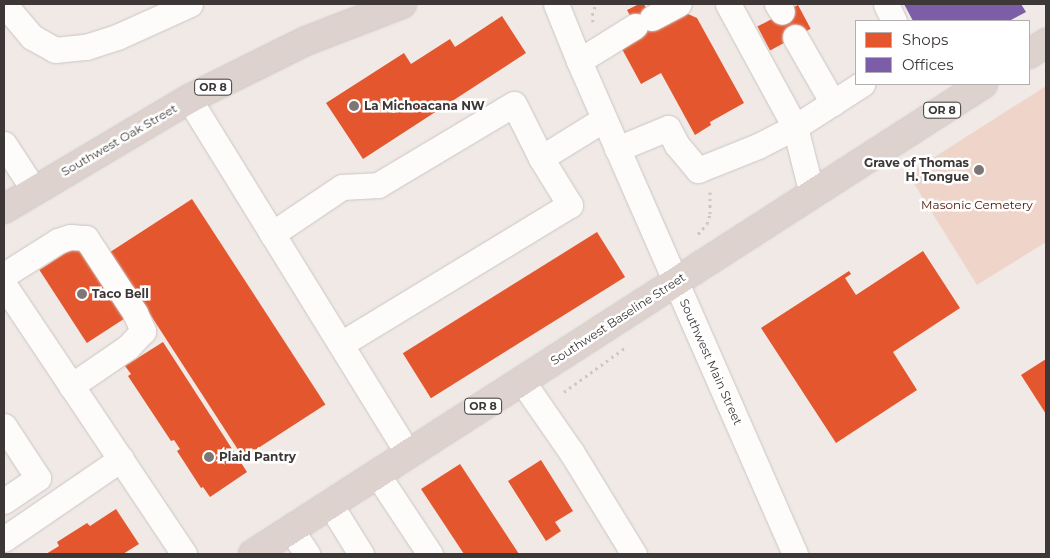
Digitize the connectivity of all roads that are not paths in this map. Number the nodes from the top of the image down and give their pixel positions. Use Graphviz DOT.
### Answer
graph roads {
  1 [pos="4,4"];
  2 [pos="190,4"];
  3 [pos="402,4"];
  4 [pos="556,4"];
  5 [pos="678,4"];
  6 [pos="729,4"];
  7 [pos="886,4"];
  8 [pos="894,20"];
  9 [pos="795,38"];
  10 [pos="1046,43"];
  11 [pos="1030,53"];
  12 [pos="579,61"];
  13 [pos="860,85"];
  14 [pos="981,85"];
  15 [pos="189,99"];
  16 [pos="833,103"];
  17 [pos="604,119"];
  18 [pos="795,127"];
  19 [pos="4,144"];
  20 [pos="617,149"];
  21 [pos="541,158"];
  22 [pos="34,190"];
  23 [pos="812,194"];
  24 [pos="4,209"];
  25 [pos="272,234"];
  26 [pos="4,275"];
  27 [pos="675,282"];
  28 [pos="4,285"];
  29 [pos="340,344"];
  30 [pos="522,381"];
  31 [pos="71,386"];
  32 [pos="4,426"];
  33 [pos="408,454"];
  34 [pos="121,459"];
  35 [pos="377,474"];
  36 [pos="4,500"];
  37 [pos="330,504"];
  38 [pos="291,530"];
  39 [pos="13,532"];
  40 [pos="184,554"];
  41 [pos="253,554"];
  42 [pos="307,554"];
  43 [pos="361,554"];
  44 [pos="430,554"];
  45 [pos="634,554"];
  46 [pos="795,554"];
  1 -- 2 [label="street"];
  3 -- 15 [label="highway, Southwest Oak Street / OR 8"];
  4 -- 12 [label="street, Southwest Main Street"];
  5 -- 12 [label="street"];
  6 -- 18 [label="street"];
  7 -- 8 [label="street"];
  9 -- 16 [label="street"];
  10 -- 11 [label="highway"];
  12 -- 17 [label="street, Southwest Main Street"];
  13 -- 16 [label="street"];
  14 -- 23 [label="highway, Southwest Baseline Street / OR 8"];
  15 -- 22 [label="highway, Southwest Oak Street / OR 8"];
  15 -- 25 [label="street"];
  16 -- 18 [label="street"];
  17 -- 20 [label="street, Southwest Main Street"];
  17 -- 21 [label="street"];
  18 -- 20 [label="street"];
  18 -- 23 [label="street"];
  19 -- 22 [label="street"];
  20 -- 27 [label="street, Southwest Main Street"];
  21 -- 25 [label="street"];
  21 -- 29 [label="street"];
  22 -- 24 [label="highway, Southwest Oak Street / OR 8"];
  23 -- 27 [label="highway, Southwest Baseline Street / OR 8"];
  25 -- 29 [label="street"];
  26 -- 31 [label="street"];
  27 -- 30 [label="highway, Southwest Baseline Street / OR 8"];
  27 -- 46 [label="street, Southwest Main Street"];
  28 -- 31 [label="street"];
  29 -- 33 [label="street"];
  30 -- 33 [label="highway, Southwest Baseline Street / OR 8"];
  30 -- 45 [label="street"];
  31 -- 34 [label="street"];
  32 -- 36 [label="street"];
  33 -- 35 [label="highway, Southwest Baseline Street / OR 8"];
  34 -- 39 [label="street"];
  34 -- 40 [label="street"];
  35 -- 37 [label="highway, Southwest Baseline Street / OR 8"];
  35 -- 44 [label="street"];
  36 -- 39 [label="street"];
  37 -- 38 [label="highway, Southwest Baseline Street / OR 8"];
  37 -- 43 [label="street"];
  38 -- 41 [label="highway, Southwest Baseline Street / OR 8"];
  38 -- 42 [label="street"];
}
